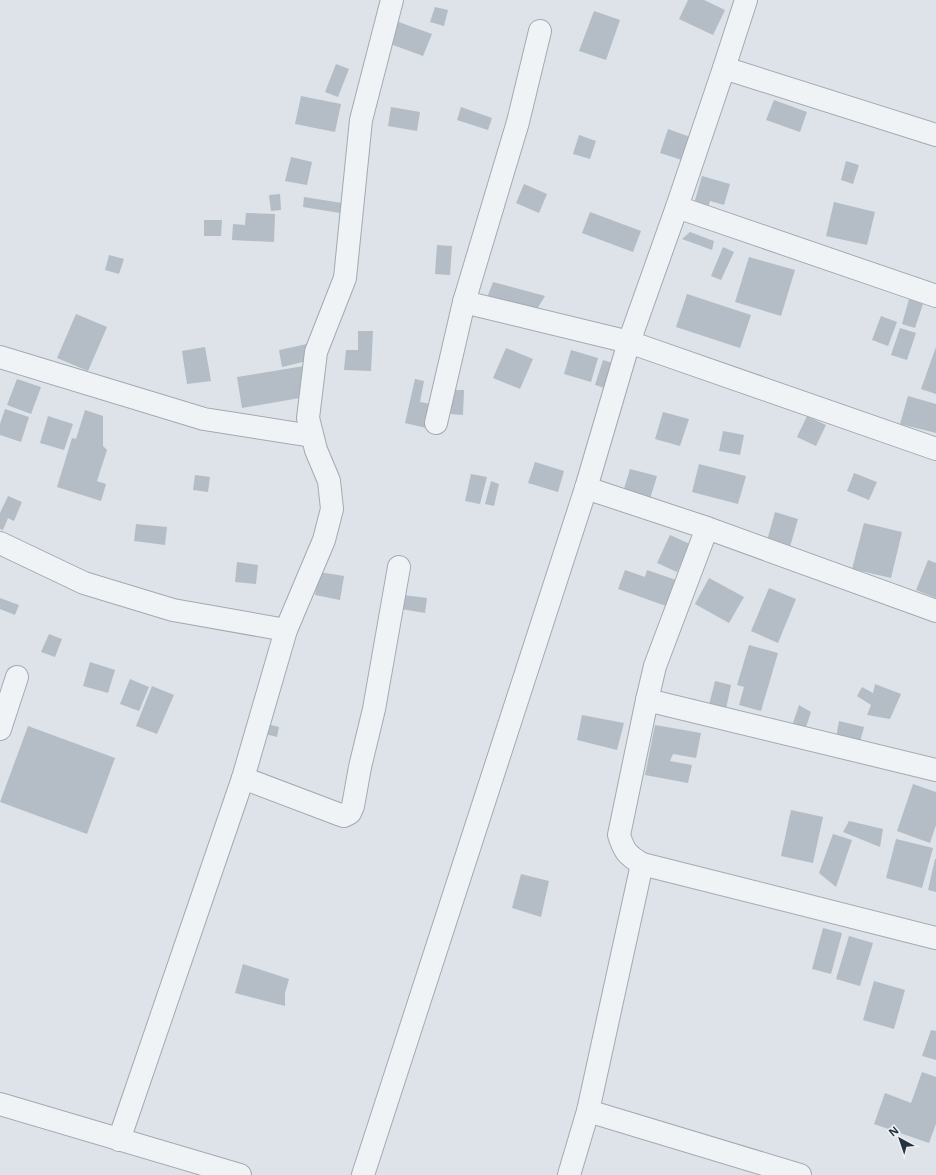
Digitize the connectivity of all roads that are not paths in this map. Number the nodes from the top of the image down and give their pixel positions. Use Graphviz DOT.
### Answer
graph roads {
  1 [pos="392,0"];
  2 [pos="746,0"];
  3 [pos="540,31"];
  4 [pos="724,68"];
  5 [pos="936,135"];
  6 [pos="677,207"];
  7 [pos="936,296"];
  8 [pos="464,302"];
  9 [pos="629,342"];
  10 [pos="0,357"];
  11 [pos="436,423"];
  12 [pos="312,436"];
  13 [pos="936,449"];
  14 [pos="586,488"];
  15 [pos="707,528"];
  16 [pos="0,543"];
  17 [pos="400,567"];
  18 [pos="936,611"];
  19 [pos="286,630"];
  20 [pos="17,677"];
  21 [pos="647,700"];
  22 [pos="0,729"];
  23 [pos="936,770"];
  24 [pos="243,778"];
  25 [pos="642,864"];
  26 [pos="936,938"];
  27 [pos="0,1104"];
  28 [pos="588,1111"];
  29 [pos="119,1140"];
  30 [pos="215,1171"];
  31 [pos="240,1175"];
  32 [pos="363,1175"];
  33 [pos="569,1175"];
  34 [pos="800,1175"];
  1 -- 12 [label="street"];
  2 -- 4 [label="street"];
  3 -- 8 [label="street"];
  4 -- 5 [label="street"];
  4 -- 6 [label="street"];
  6 -- 7 [label="street"];
  6 -- 9 [label="street"];
  8 -- 9 [label="street"];
  8 -- 11 [label="street"];
  9 -- 13 [label="street"];
  9 -- 14 [label="street"];
  10 -- 12 [label="street"];
  12 -- 19 [label="street"];
  14 -- 15 [label="street"];
  14 -- 32 [label="street"];
  15 -- 18 [label="street"];
  15 -- 21 [label="street"];
  16 -- 19 [label="street"];
  17 -- 24 [label="street"];
  19 -- 24 [label="street"];
  20 -- 22 [label="street"];
  21 -- 23 [label="street"];
  21 -- 25 [label="street"];
  24 -- 29 [label="street"];
  25 -- 26 [label="street"];
  25 -- 28 [label="street"];
  27 -- 29 [label="street"];
  28 -- 33 [label="street"];
  28 -- 34 [label="street"];
  29 -- 30 [label="street"];
  30 -- 31 [label="street"];
}
